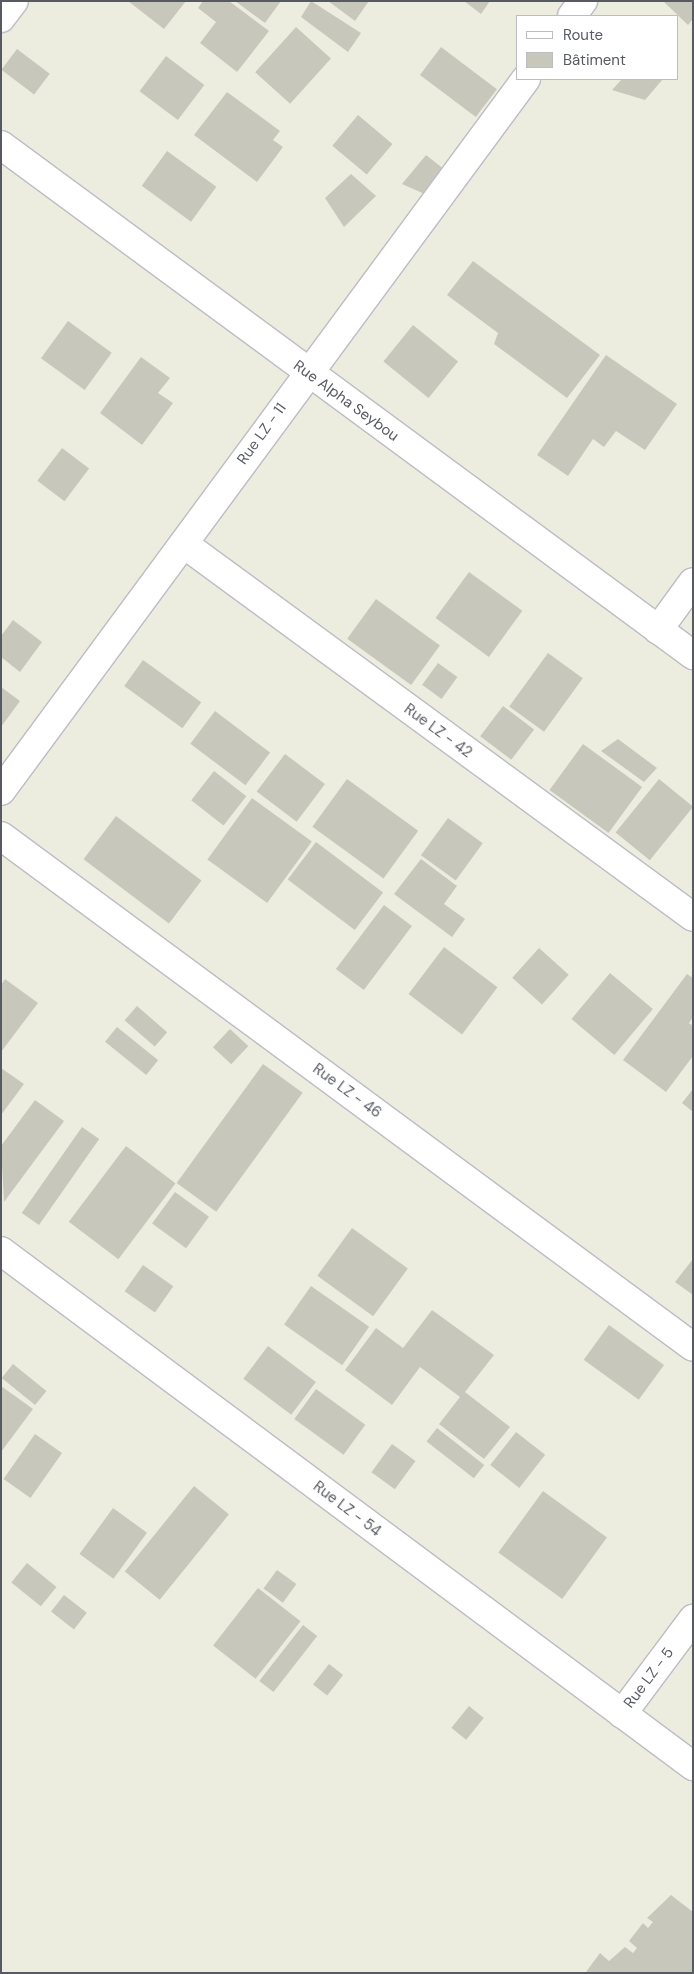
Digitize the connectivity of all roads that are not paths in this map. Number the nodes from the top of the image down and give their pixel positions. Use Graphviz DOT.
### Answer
graph roads {
  1 [pos="14,1"];
  2 [pos="584,1"];
  3 [pos="573,15"];
  4 [pos="1,18"];
  5 [pos="525,80"];
  6 [pos="1,145"];
  7 [pos="306,373"];
  8 [pos="184,544"];
  9 [pos="693,582"];
  10 [pos="658,630"];
  11 [pos="693,655"];
  12 [pos="1,791"];
  13 [pos="1,836"];
  14 [pos="693,917"];
  15 [pos="1,1251"];
  16 [pos="693,1347"];
  17 [pos="693,1619"];
  18 [pos="622,1714"];
  19 [pos="693,1766"];
  1 -- 4 [label="street"];
  2 -- 3 [label="street"];
  5 -- 7 [label="street, Rue LZ - 11"];
  6 -- 7 [label="street, Rue Alpha Seybou"];
  7 -- 8 [label="street, Rue LZ - 11"];
  7 -- 10 [label="street, Rue Alpha Seybou"];
  8 -- 12 [label="street, Rue LZ - 11"];
  8 -- 14 [label="street, Rue LZ - 42"];
  9 -- 10 [label="street"];
  10 -- 11 [label="street, Rue Alpha Seybou"];
  13 -- 16 [label="street, Rue LZ - 46"];
  15 -- 18 [label="street, Rue LZ - 54"];
  17 -- 18 [label="street, Rue LZ - 5"];
  18 -- 19 [label="street, Rue LZ - 54"];
}
